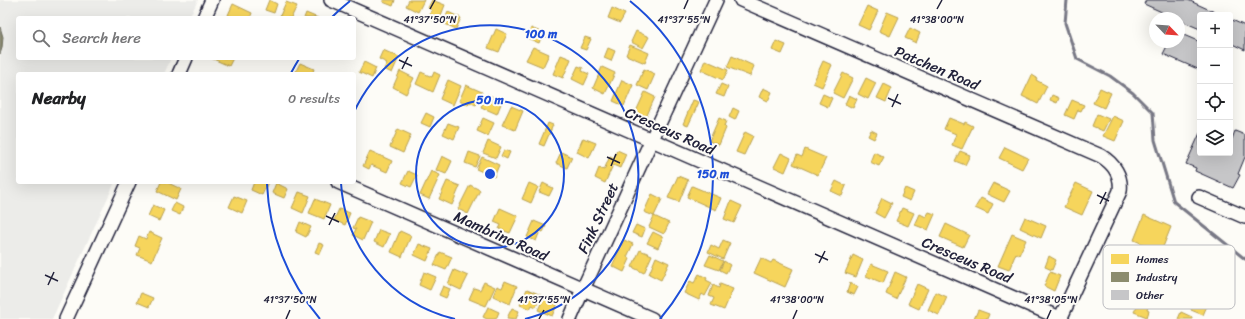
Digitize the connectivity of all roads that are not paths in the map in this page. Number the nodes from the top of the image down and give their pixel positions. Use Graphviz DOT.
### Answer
graph roads {
  1 [pos="212,0"];
  2 [pos="332,0"];
  3 [pos="716,0"];
  4 [pos="742,0"];
  5 [pos="205,16"];
  6 [pos="185,60"];
  7 [pos="179,72"];
  8 [pos="651,140"];
  9 [pos="128,184"];
  10 [pos="343,184"];
  11 [pos="1199,197"];
  12 [pos="1245,217"];
  13 [pos="583,289"];
  14 [pos="66,319"];
  15 [pos="570,319"];
  16 [pos="652,319"];
  17 [pos="1061,319"];
  1 -- 5 [label="street"];
  2 -- 8 [label="street, Cresceus Road"];
  3 -- 8 [label="street, Fink Street"];
  4 -- 17 [label="street, Patchen Road"];
  6 -- 7 [label="street"];
  8 -- 13 [label="street, Fink Street"];
  8 -- 17 [label="street, Cresceus Road"];
  9 -- 14 [label="street"];
  10 -- 13 [label="street, Mambrino Road"];
  11 -- 12 [label="street"];
  13 -- 15 [label="street, Fink Street"];
  13 -- 16 [label="street, Mambrino Road"];
}
